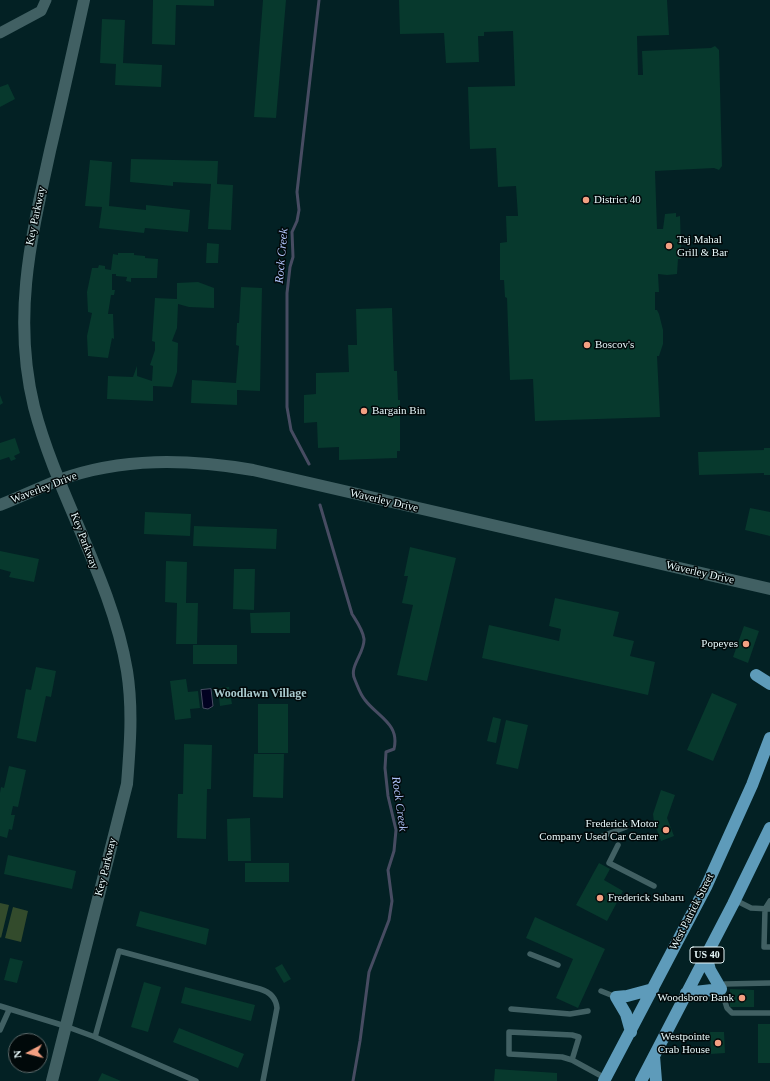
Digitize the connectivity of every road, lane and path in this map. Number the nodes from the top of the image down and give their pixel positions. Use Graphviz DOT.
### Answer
graph roads {
  1 [pos="46,0"];
  2 [pos="84,0"];
  3 [pos="0,33"];
  4 [pos="60,480"];
  5 [pos="0,505"];
  6 [pos="770,589"];
  7 [pos="770,675"];
  8 [pos="770,684"];
  9 [pos="770,738"];
  10 [pos="626,827"];
  11 [pos="770,828"];
  12 [pos="600,837"];
  13 [pos="618,846"];
  14 [pos="654,886"];
  15 [pos="735,900"];
  16 [pos="770,900"];
  17 [pos="768,909"];
  18 [pos="770,946"];
  19 [pos="530,954"];
  20 [pos="706,955"];
  21 [pos="558,965"];
  22 [pos="770,983"];
  23 [pos="653,989"];
  24 [pos="721,989"];
  25 [pos="601,991"];
  26 [pos="686,993"];
  27 [pos="616,997"];
  28 [pos="0,1006"];
  29 [pos="511,1009"];
  30 [pos="9,1010"];
  31 [pos="588,1011"];
  32 [pos="770,1013"];
  33 [pos="65,1026"];
  34 [pos="0,1030"];
  35 [pos="631,1032"];
  36 [pos="95,1037"];
  37 [pos="654,1056"];
  38 [pos="572,1060"];
  39 [pos="605,1080"];
  40 [pos="52,1081"];
  41 [pos="196,1081"];
  42 [pos="263,1081"];
  43 [pos="641,1081"];
  44 [pos="656,1081"];
  1 -- 3 [label="street"];
  2 -- 4 [label="street, Key Parkway"];
  4 -- 5 [label="street, Waverley Drive"];
  4 -- 6 [label="street, Waverley Drive"];
  4 -- 33 [label="street, Key Parkway"];
  7 -- 8 [label="main road"];
  9 -- 23 [label="main road, West Patrick Street / US 40"];
  10 -- 12 [label="lane"];
  11 -- 15 [label="main road, US 40"];
  13 -- 14 [label="lane"];
  15 -- 17 [label="lane"];
  15 -- 20 [label="main road, US 40"];
  16 -- 17 [label="lane"];
  17 -- 18 [label="lane"];
  19 -- 21 [label="lane"];
  20 -- 24 [label="main road"];
  20 -- 26 [label="main road, US 40"];
  22 -- 24 [label="lane"];
  23 -- 27 [label="main road"];
  23 -- 35 [label="main road, West Patrick Street / US 40"];
  24 -- 26 [label="main road"];
  24 -- 32 [label="lane"];
  25 -- 27 [label="lane"];
  26 -- 37 [label="main road, US 40"];
  27 -- 35 [label="main road"];
  28 -- 30 [label="lane"];
  29 -- 31 [label="lane"];
  30 -- 33 [label="lane"];
  30 -- 34 [label="lane"];
  33 -- 36 [label="lane"];
  33 -- 40 [label="street, Key Parkway"];
  35 -- 39 [label="main road, West Patrick Street / US 40"];
  36 -- 41 [label="lane"];
  36 -- 42 [label="lane"];
  37 -- 43 [label="main road, US 40"];
  37 -- 44 [label="main road"];
  38 -- 38 [label="lane"];
  38 -- 39 [label="lane"];
}
